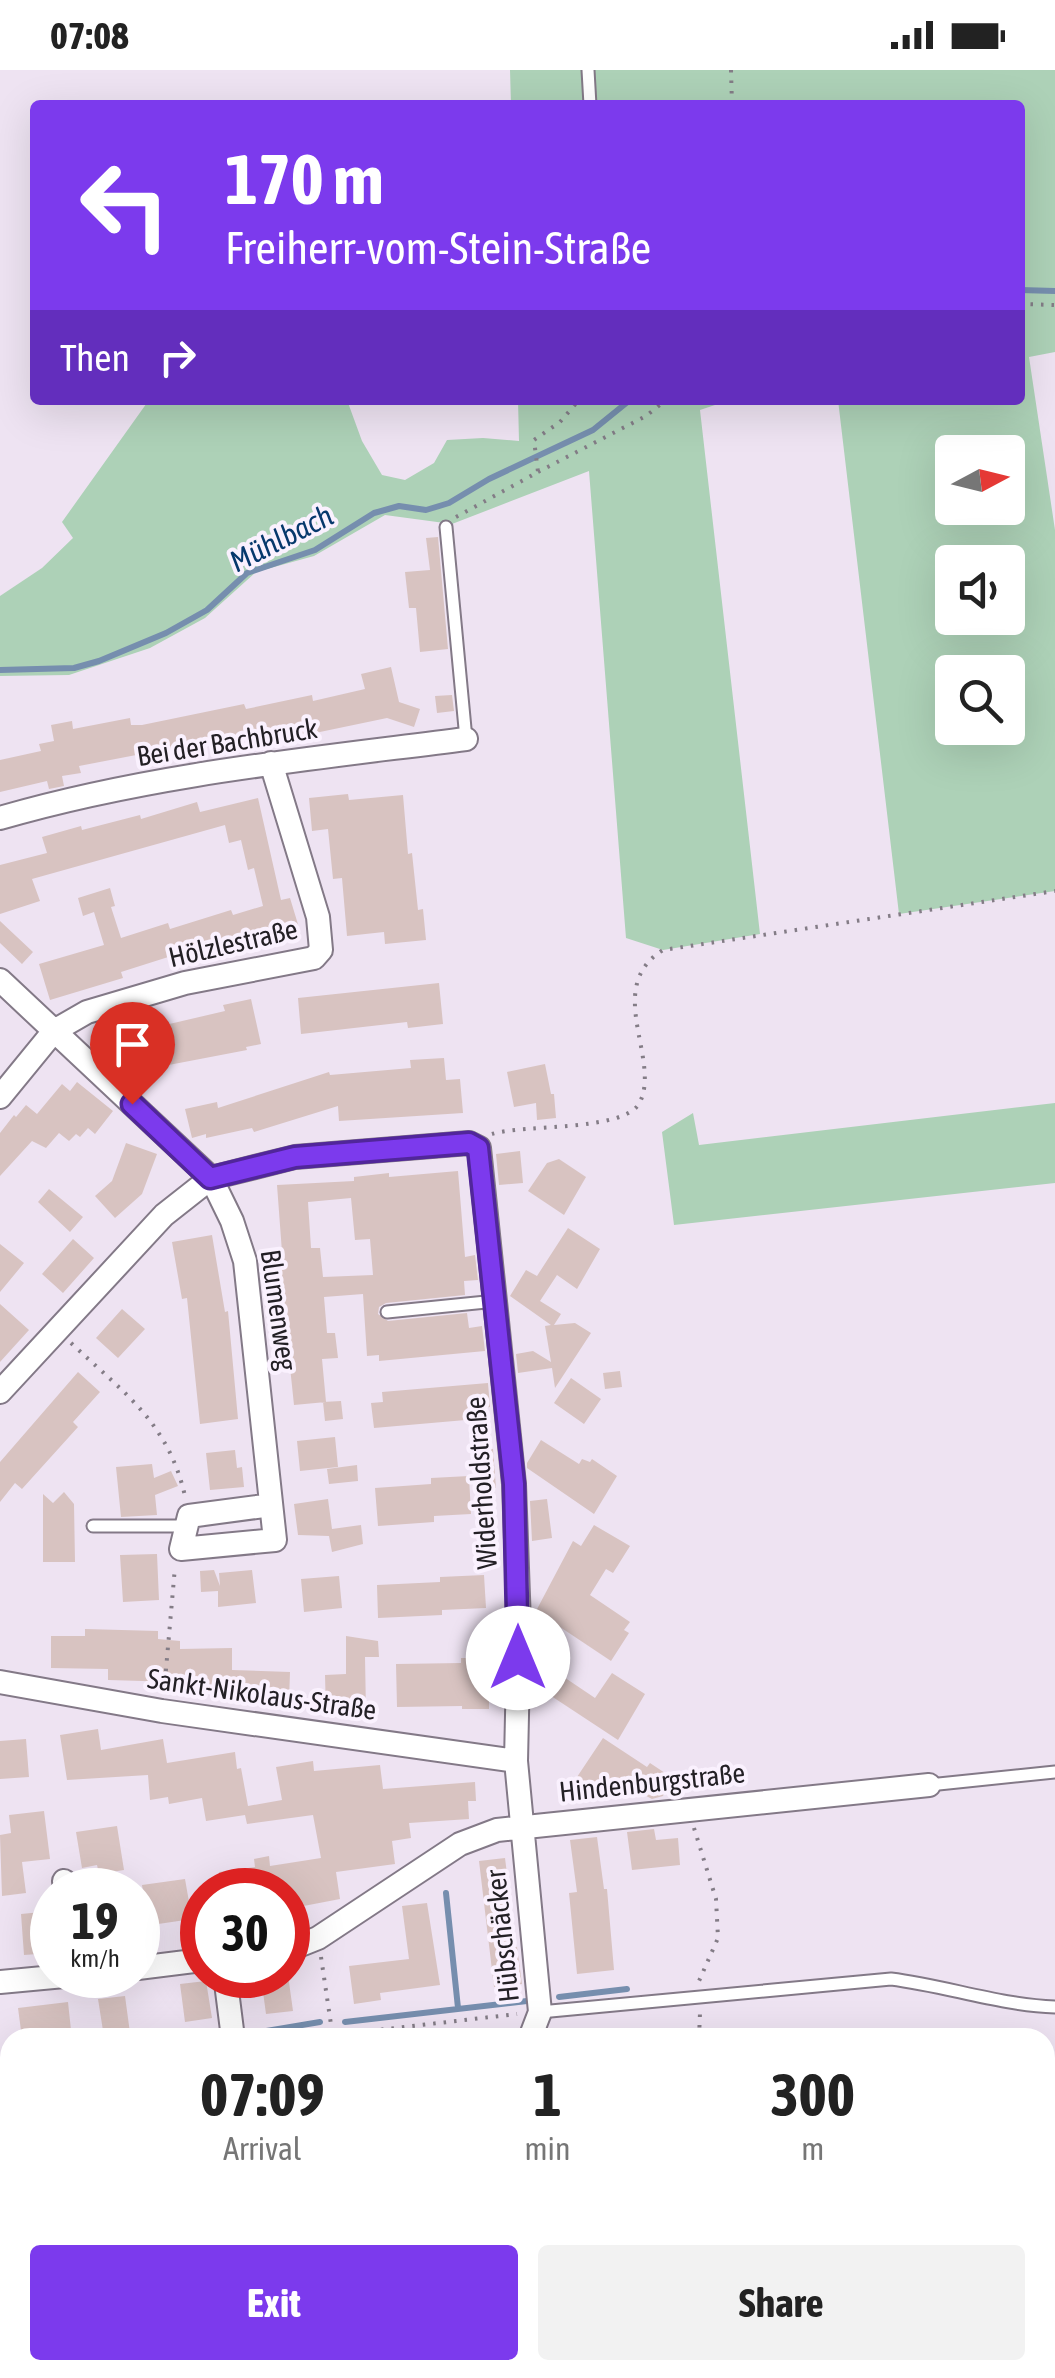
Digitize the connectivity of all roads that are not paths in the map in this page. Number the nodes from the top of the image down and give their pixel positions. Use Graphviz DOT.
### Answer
graph roads {
  1 [pos="588,70"];
  2 [pos="590,100"];
  3 [pos="446,527"];
  4 [pos="466,739"];
  5 [pos="271,764"];
  6 [pos="0,818"];
  7 [pos="0,980"];
  8 [pos="54,1031"];
  9 [pos="0,1097"];
  10 [pos="210,1178"];
  11 [pos="496,1301"];
  12 [pos="387,1312"];
  13 [pos="0,1392"];
  14 [pos="272,1505"];
  15 [pos="93,1526"];
  16 [pos="185,1531"];
  17 [pos="0,1682"];
  18 [pos="516,1761"];
  19 [pos="1055,1772"];
  20 [pos="929,1785"];
  21 [pos="521,1826"];
  22 [pos="310,1941"];
  23 [pos="30,1979"];
  24 [pos="0,1982"];
  25 [pos="228,1998"];
  26 [pos="1055,2008"];
  27 [pos="540,2012"];
  28 [pos="232,2028"];
  29 [pos="534,2028"];
  1 -- 2 [label="lane"];
  3 -- 4 [label="lane"];
  4 -- 5 [label="street, Bei der Bachbruck"];
  5 -- 6 [label="street, Bei der Bachbruck"];
  5 -- 8 [label="street, Hölzlestraße"];
  7 -- 8 [label="street, Blumenweg"];
  8 -- 9 [label="street, Hölzlestraße"];
  8 -- 10 [label="street, Blumenweg"];
  10 -- 11 [label="street, Widerholdstraße"];
  10 -- 13 [label="street"];
  10 -- 14 [label="street, Blumenweg"];
  11 -- 12 [label="lane"];
  11 -- 18 [label="street, Widerholdstraße"];
  14 -- 16 [label="street, Blumenweg"];
  14 -- 16 [label="street, Blumenweg"];
  15 -- 16 [label="lane, Blumenweg"];
  17 -- 18 [label="street, Sankt-Nikolaus-Straße"];
  18 -- 21 [label="street, Widerholdstraße"];
  19 -- 20 [label="lane, Hindenburgstraße"];
  20 -- 21 [label="street, Hindenburgstraße"];
  21 -- 22 [label="street, Hindenburgstraße"];
  21 -- 27 [label="street, Hübschäcker"];
  23 -- 24 [label="street"];
  25 -- 28 [label="street"];
  26 -- 27 [label="lane"];
  27 -- 29 [label="street, Hübschäcker"];
}
